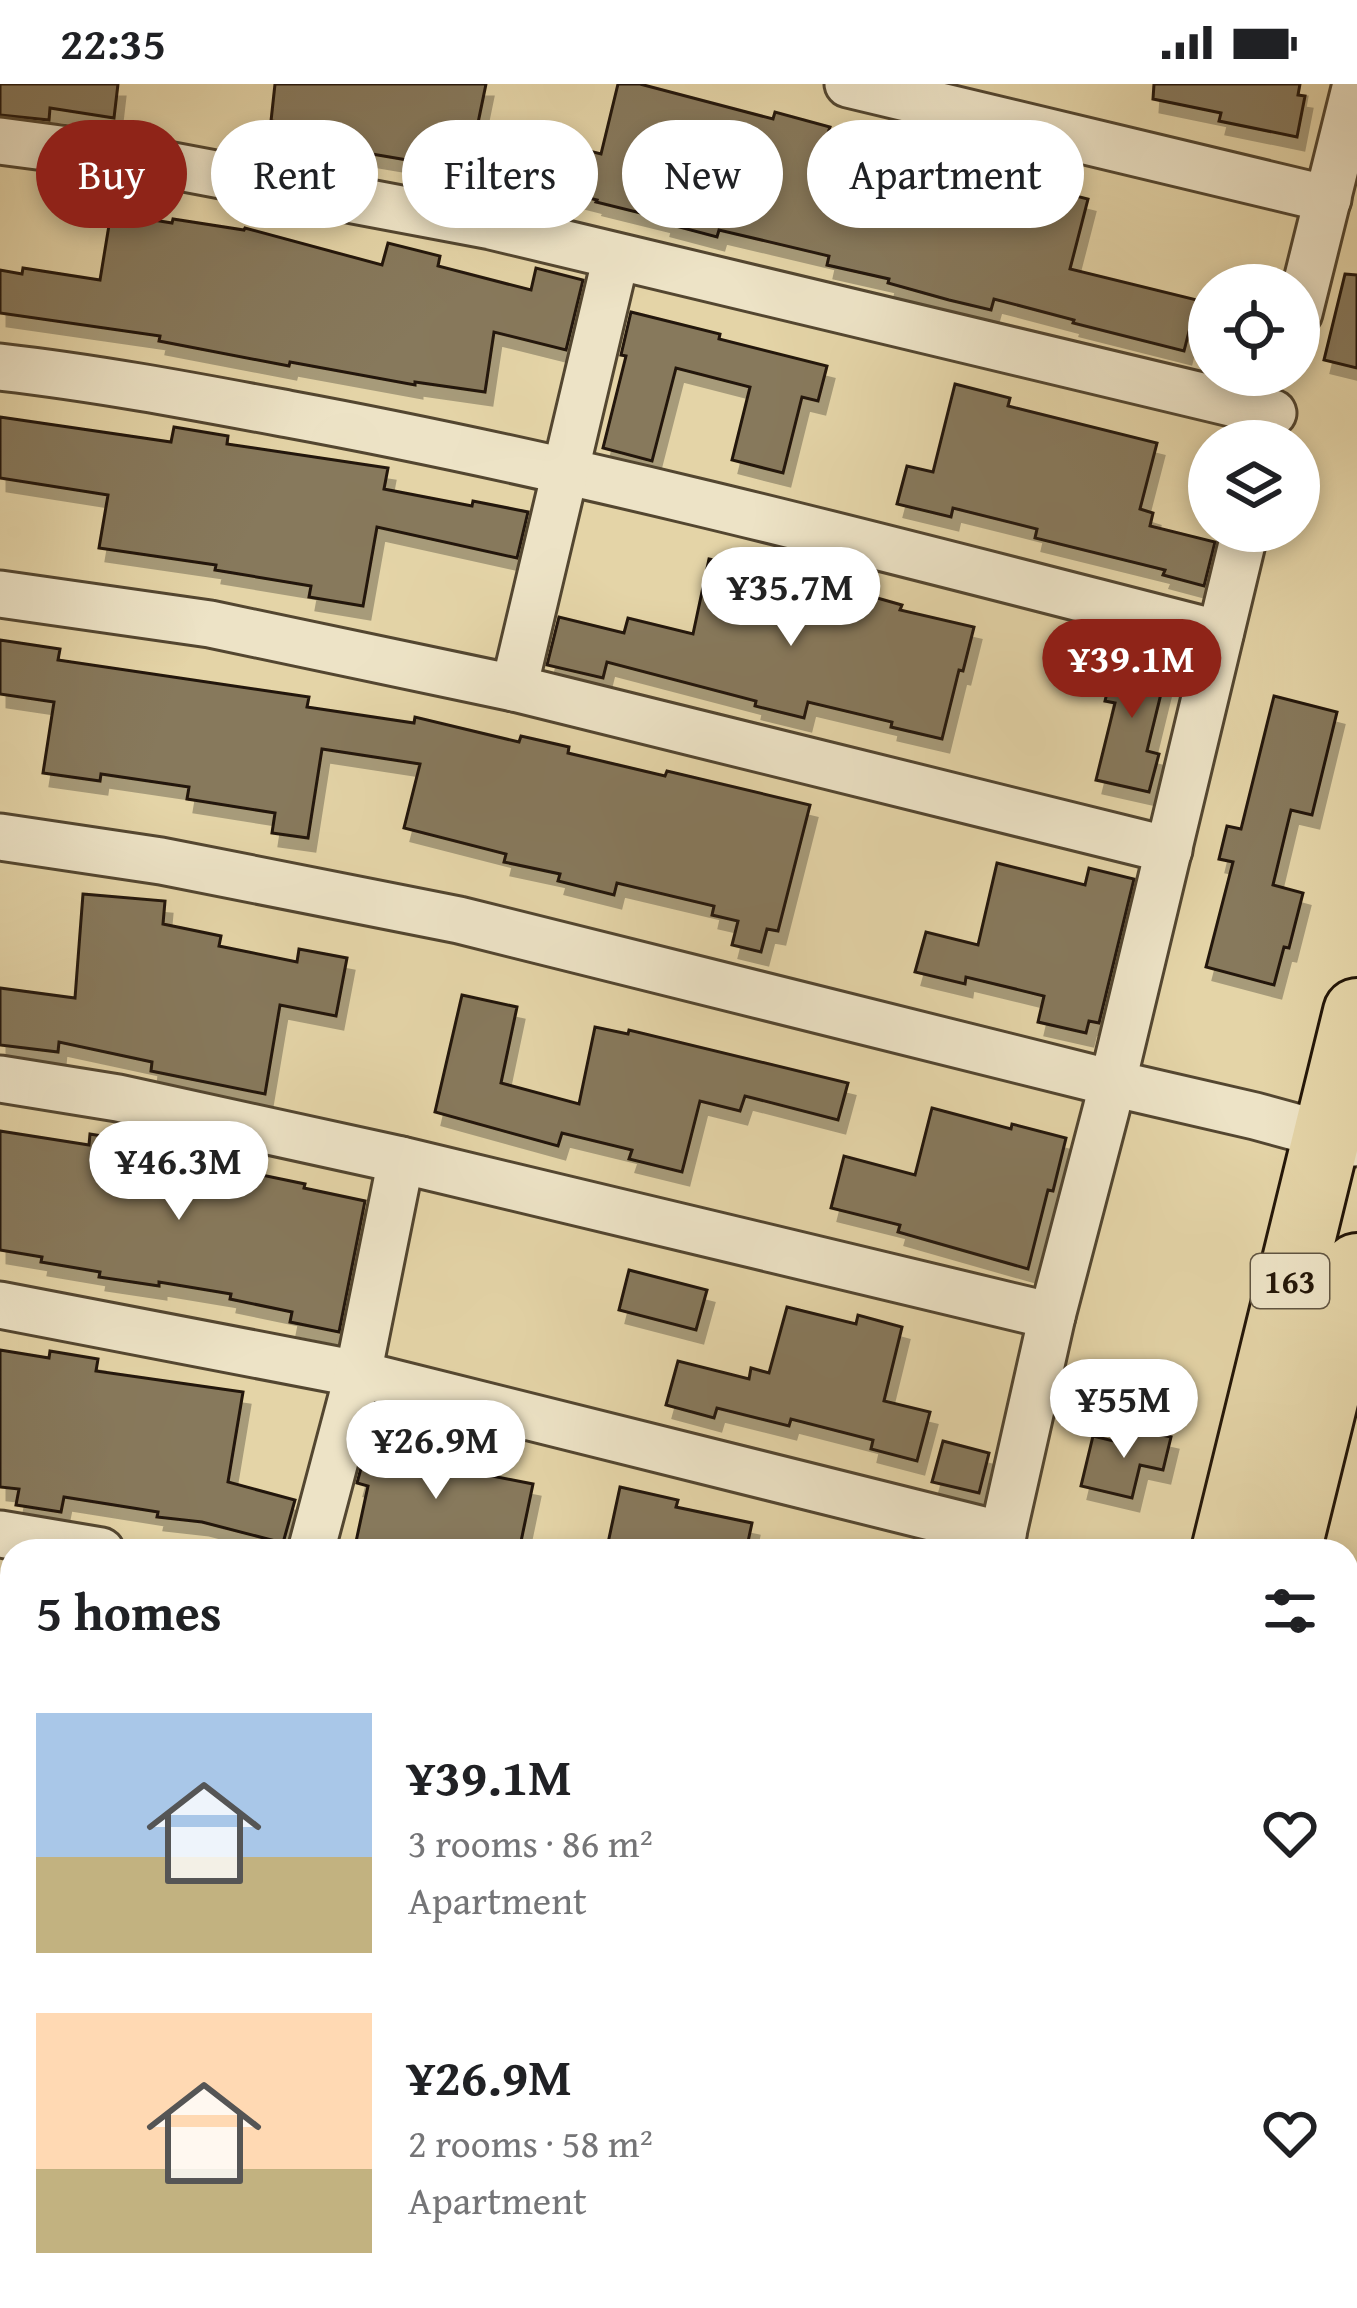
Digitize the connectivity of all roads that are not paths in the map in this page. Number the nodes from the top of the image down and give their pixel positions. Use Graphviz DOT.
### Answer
graph roads {
  1 [pos="848,84"];
  2 [pos="1356,84"];
  3 [pos="0,141"];
  4 [pos="1328,199"];
  5 [pos="616,256"];
  6 [pos="1312,264"];
  7 [pos="0,367"];
  8 [pos="1274,410"];
  9 [pos="565,471"];
  10 [pos="1240,552"];
  11 [pos="0,594"];
  12 [pos="1220,634"];
  13 [pos="514,688"];
  14 [pos="0,837"];
  15 [pos="1169,850"];
  16 [pos="1357,1012"];
  17 [pos="0,1079"];
  18 [pos="1112,1084"];
  19 [pos="1342,1140"];
  20 [pos="401,1160"];
  21 [pos="1357,1267"];
  22 [pos="0,1305"];
  23 [pos="1052,1316"];
  24 [pos="358,1374"];
  25 [pos="0,1534"];
  26 [pos="30,1539"];
  27 [pos="314,1539"];
  28 [pos="986,1539"];
  29 [pos="1002,1539"];
  30 [pos="1228,1539"];
  31 [pos="1290,1539"];
  1 -- 4 [label="street"];
  2 -- 4 [label="street"];
  3 -- 5 [label="street"];
  4 -- 6 [label="street"];
  5 -- 8 [label="street"];
  5 -- 9 [label="street"];
  7 -- 9 [label="street"];
  9 -- 12 [label="street"];
  9 -- 13 [label="street"];
  10 -- 12 [label="street"];
  11 -- 13 [label="street"];
  12 -- 15 [label="street"];
  13 -- 15 [label="street"];
  14 -- 18 [label="street"];
  15 -- 18 [label="street"];
  16 -- 19 [label="highway, 163"];
  17 -- 20 [label="street"];
  18 -- 19 [label="street"];
  18 -- 23 [label="street"];
  19 -- 30 [label="highway, 163"];
  20 -- 23 [label="street"];
  20 -- 24 [label="street"];
  21 -- 31 [label="highway, 163"];
  22 -- 24 [label="street"];
  23 -- 29 [label="street"];
  24 -- 27 [label="street"];
  24 -- 28 [label="street"];
  25 -- 26 [label="street"];
}
